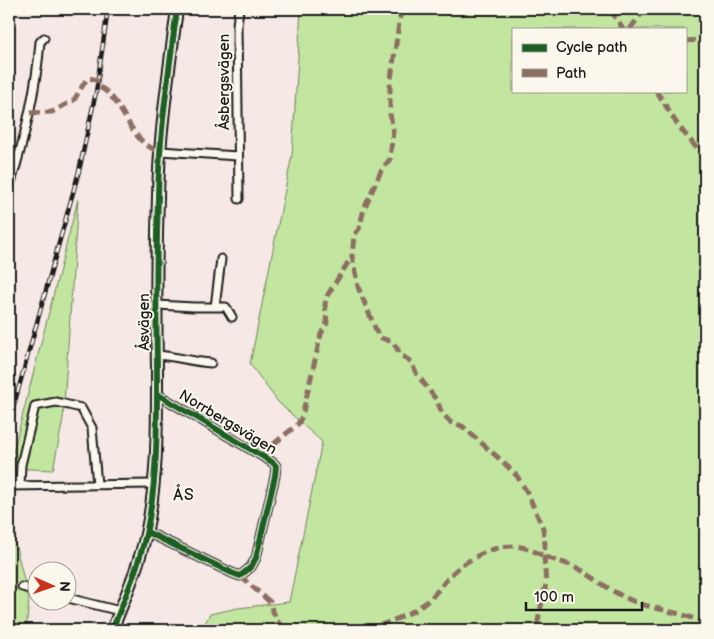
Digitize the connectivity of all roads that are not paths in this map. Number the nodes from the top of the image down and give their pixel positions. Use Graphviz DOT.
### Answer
graph roads {
  1 [pos="177,9"];
  2 [pos="239,9"];
  3 [pos="44,38"];
  4 [pos="160,151"];
  5 [pos="238,156"];
  6 [pos="9,190"];
  7 [pos="239,199"];
  8 [pos="221,259"];
  9 [pos="157,305"];
  10 [pos="215,307"];
  11 [pos="232,317"];
  12 [pos="157,355"];
  13 [pos="211,363"];
  14 [pos="157,394"];
  15 [pos="153,484"];
  16 [pos="97,485"];
  17 [pos="9,486"];
  18 [pos="20,486"];
  19 [pos="147,532"];
  20 [pos="22,587"];
  21 [pos="28,588"];
  22 [pos="78,600"];
  23 [pos="120,611"];
  24 [pos="112,630"];
  1 -- 4 [label="street, Åsvägen"];
  2 -- 5 [label="street, Åsbergsvägen"];
  3 -- 6 [label="street"];
  4 -- 5 [label="street"];
  4 -- 9 [label="street, Åsvägen"];
  5 -- 7 [label="street, Åsbergsvägen"];
  8 -- 10 [label="street"];
  9 -- 10 [label="street"];
  9 -- 12 [label="street, Åsvägen"];
  10 -- 11 [label="street"];
  12 -- 13 [label="street"];
  12 -- 14 [label="street, Åsvägen"];
  14 -- 15 [label="street, Åsvägen"];
  14 -- 19 [label="street, Norrbergsvägen"];
  15 -- 16 [label="street"];
  15 -- 19 [label="street, Åsvägen"];
  16 -- 18 [label="street"];
  16 -- 18 [label="street"];
  17 -- 18 [label="street"];
  19 -- 23 [label="street, Åsvägen"];
  20 -- 21 [label="street"];
  22 -- 23 [label="street"];
  23 -- 24 [label="street, Åsvägen"];
}
